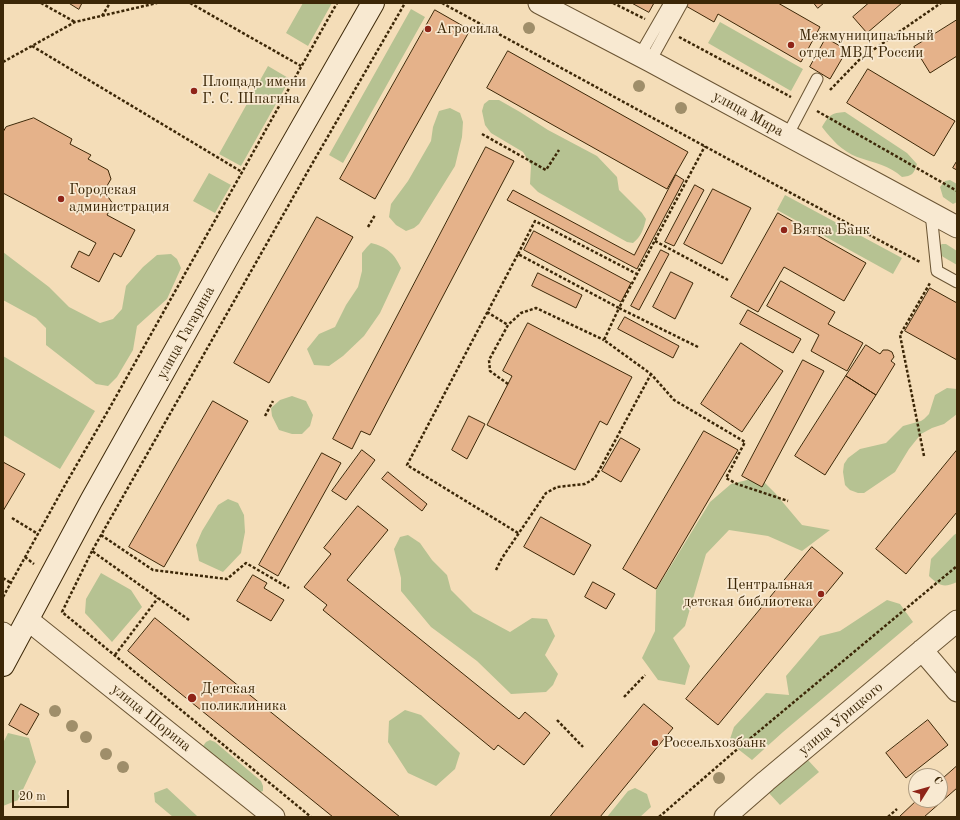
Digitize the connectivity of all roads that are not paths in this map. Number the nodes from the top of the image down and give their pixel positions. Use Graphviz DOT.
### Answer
graph roads {
  1 [pos="373,3"];
  2 [pos="538,3"];
  3 [pos="670,3"];
  4 [pos="682,3"];
  5 [pos="645,58"];
  6 [pos="817,79"];
  7 [pos="794,139"];
  8 [pos="931,213"];
  9 [pos="957,227"];
  10 [pos="957,282"];
  11 [pos="28,620"];
  12 [pos="957,621"];
  13 [pos="9,638"];
  14 [pos="922,650"];
  15 [pos="3,665"];
  16 [pos="957,691"];
  17 [pos="274,817"];
  18 [pos="725,817"];
  1 -- 11 [label="street, улица Гагарина"];
  2 -- 5 [label="street, улица Мира"];
  3 -- 5 [label="lane"];
  4 -- 5 [label="lane"];
  5 -- 7 [label="street, улица Мира"];
  6 -- 7 [label="lane"];
  7 -- 8 [label="street, улица Мира"];
  8 -- 9 [label="street, улица Мира"];
  8 -- 10 [label="lane"];
  11 -- 13 [label="street, улица Гагарина"];
  11 -- 17 [label="street, улица Шорина"];
  12 -- 14 [label="street, улица Урицкого"];
  13 -- 15 [label="street, улица Гагарина"];
  14 -- 16 [label="street"];
  14 -- 18 [label="street, улица Урицкого"];
}
